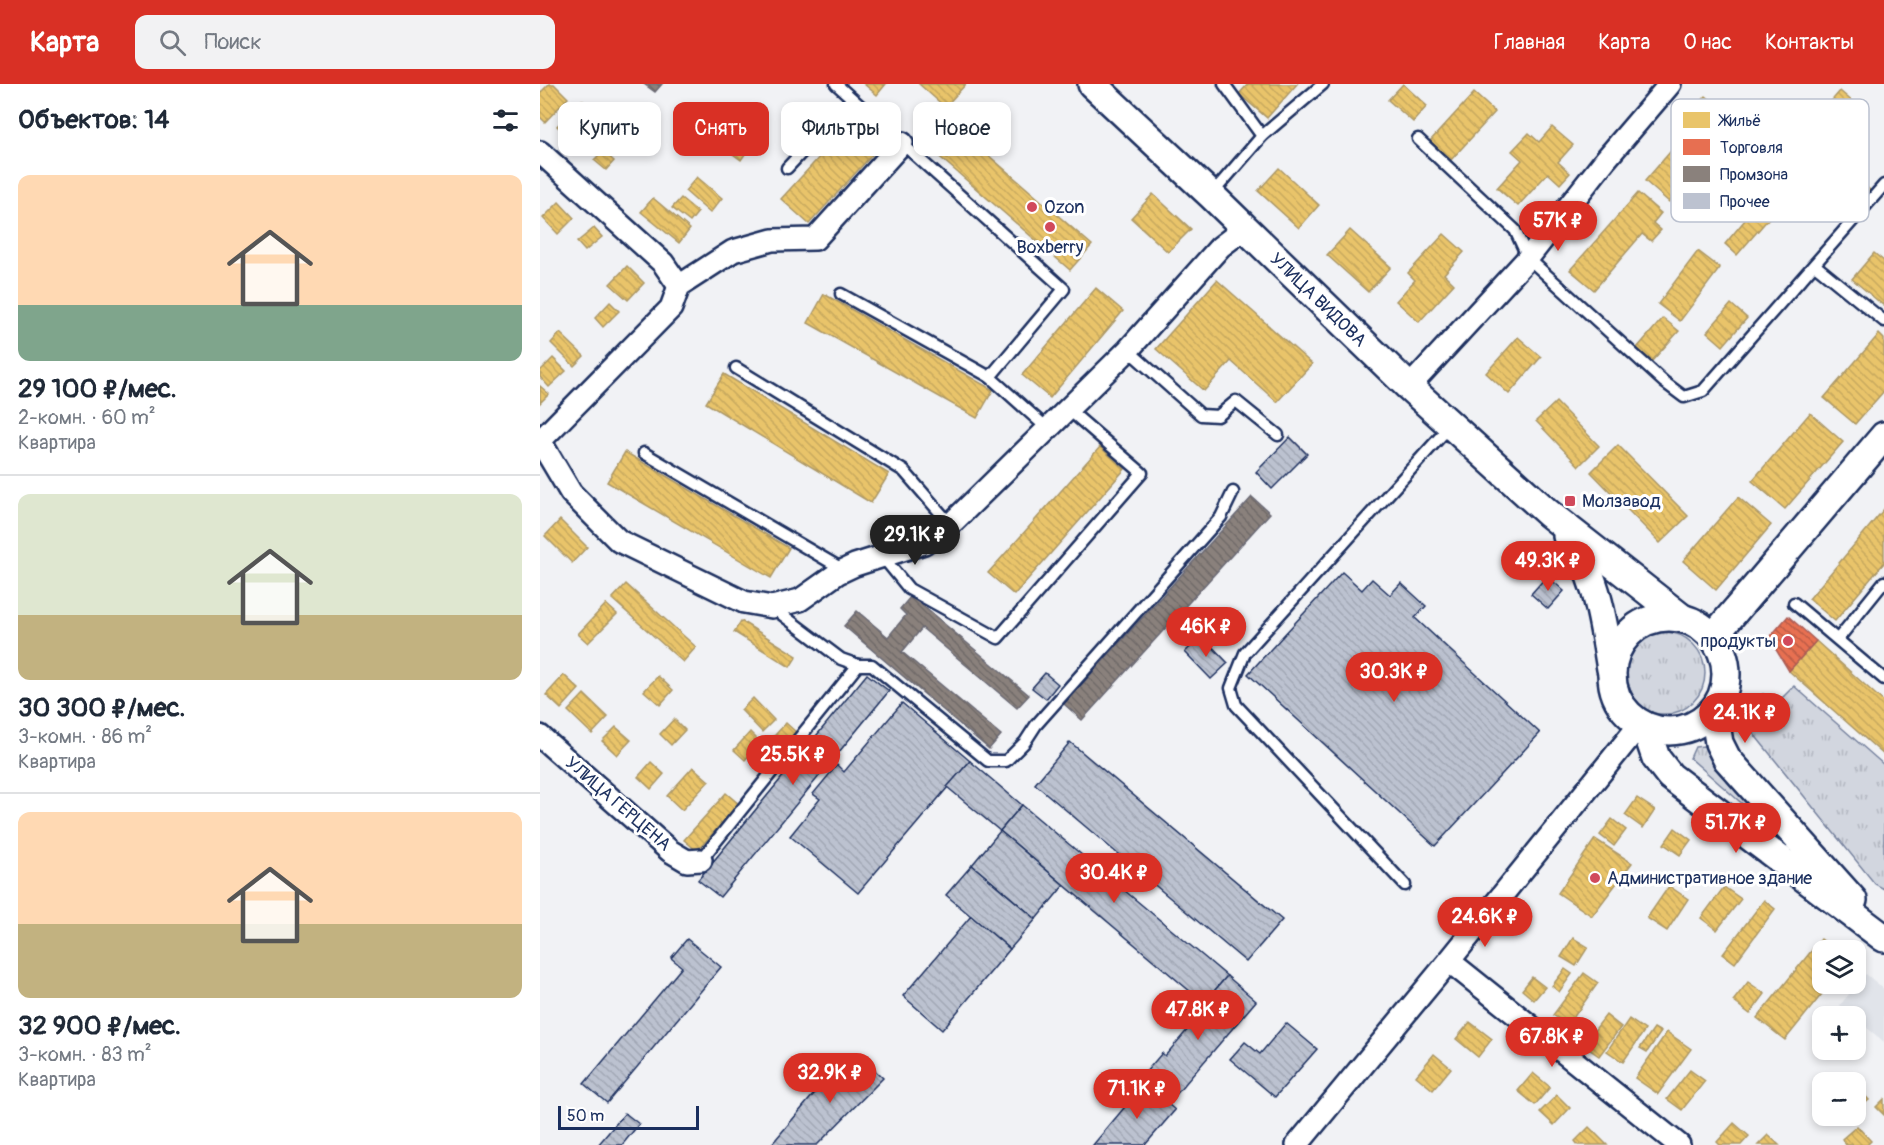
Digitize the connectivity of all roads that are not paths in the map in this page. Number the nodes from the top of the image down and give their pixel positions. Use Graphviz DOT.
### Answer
graph roads {
  1 [pos="836,84"];
  2 [pos="1092,84"];
  3 [pos="1224,84"];
  4 [pos="1323,84"];
  5 [pos="1670,84"];
  6 [pos="852,99"];
  7 [pos="1262,136"];
  8 [pos="1418,139"];
  9 [pos="902,143"];
  10 [pos="540,152"];
  11 [pos="787,168"];
  12 [pos="1884,185"];
  13 [pos="1211,195"];
  14 [pos="1869,202"];
  15 [pos="1852,222"];
  16 [pos="1245,228"];
  17 [pos="1528,258"];
  18 [pos="1815,265"];
  19 [pos="679,286"];
  20 [pos="841,294"];
  21 [pos="1884,321"];
  22 [pos="1128,350"];
  23 [pos="736,368"];
  24 [pos="990,378"];
  25 [pos="1409,387"];
  26 [pos="1068,409"];
  27 [pos="1451,424"];
  28 [pos="1048,429"];
  29 [pos="1278,435"];
  30 [pos="1884,436"];
  31 [pos="540,441"];
  32 [pos="644,453"];
  33 [pos="1233,492"];
  34 [pos="1548,513"];
  35 [pos="950,524"];
  36 [pos="882,556"];
  37 [pos="844,570"];
  38 [pos="1884,582"];
  39 [pos="1794,603"];
  40 [pos="772,607"];
  41 [pos="1682,618"];
  42 [pos="1713,637"];
  43 [pos="1838,639"];
  44 [pos="858,665"];
  45 [pos="1611,670"];
  46 [pos="1884,679"];
  47 [pos="1714,711"];
  48 [pos="1643,725"];
  49 [pos="540,736"];
  50 [pos="701,860"];
  51 [pos="1405,885"];
  52 [pos="1884,936"];
  53 [pos="1449,961"];
  54 [pos="1297,1145"];
  55 [pos="1679,1145"];
  1 -- 6 [label="lane"];
  2 -- 13 [label="street, УЛИЦА ВИДОВА"];
  3 -- 7 [label="lane"];
  4 -- 7 [label="lane"];
  5 -- 17 [label="street"];
  6 -- 9 [label="lane"];
  6 -- 11 [label="lane"];
  7 -- 13 [label="lane"];
  8 -- 17 [label="lane"];
  9 -- 19 [label="street"];
  9 -- 24 [label="lane"];
  10 -- 19 [label="street"];
  12 -- 14 [label="lane"];
  13 -- 16 [label="street, УЛИЦА ВИДОВА"];
  15 -- 18 [label="lane"];
  16 -- 22 [label="street"];
  16 -- 25 [label="street, УЛИЦА ВИДОВА"];
  17 -- 18 [label="lane"];
  17 -- 25 [label="street"];
  18 -- 21 [label="lane"];
  19 -- 31 [label="street"];
  20 -- 24 [label="lane"];
  22 -- 26 [label="street"];
  22 -- 29 [label="lane"];
  23 -- 35 [label="lane"];
  24 -- 28 [label="lane"];
  25 -- 27 [label="street, УЛИЦА ВИДОВА"];
  26 -- 28 [label="street"];
  26 -- 36 [label="lane"];
  27 -- 34 [label="street, УЛИЦА ВИДОВА"];
  27 -- 51 [label="lane"];
  28 -- 35 [label="street"];
  30 -- 42 [label="street"];
  31 -- 40 [label="street"];
  32 -- 37 [label="lane"];
  33 -- 44 [label="lane"];
  34 -- 41 [label="street"];
  34 -- 45 [label="street"];
  35 -- 36 [label="street"];
  36 -- 37 [label="street"];
  37 -- 40 [label="street"];
  38 -- 43 [label="lane"];
  39 -- 43 [label="lane"];
  40 -- 44 [label="lane"];
  41 -- 42 [label="street"];
  41 -- 45 [label="street"];
  42 -- 47 [label="street"];
  43 -- 46 [label="lane"];
  44 -- 50 [label="lane"];
  45 -- 48 [label="street"];
  47 -- 48 [label="street"];
  47 -- 52 [label="street"];
  48 -- 52 [label="street"];
  48 -- 53 [label="street"];
  49 -- 50 [label="street, УЛИЦА ГЕРЦЕНА"];
  53 -- 54 [label="street"];
  53 -- 55 [label="street"];
}
